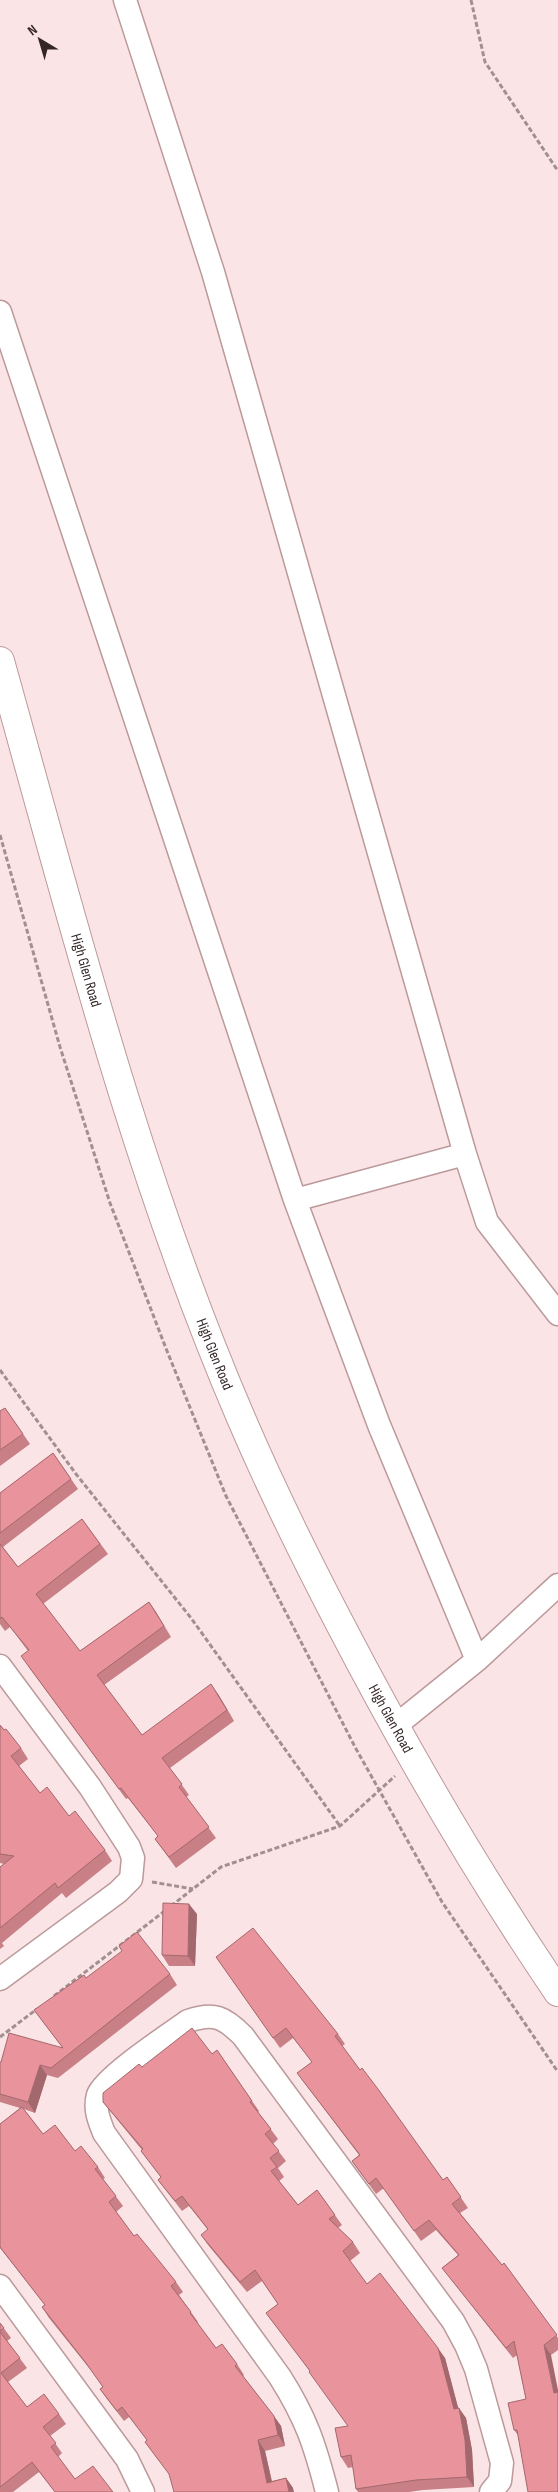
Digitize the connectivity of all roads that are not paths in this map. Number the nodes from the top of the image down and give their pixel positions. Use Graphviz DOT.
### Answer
graph roads {
  1 [pos="125,0"];
  2 [pos="0,312"];
  3 [pos="0,660"];
  4 [pos="465,1154"];
  5 [pos="294,1200"];
  6 [pos="558,1314"];
  7 [pos="558,1585"];
  8 [pos="477,1660"];
  9 [pos="0,1666"];
  10 [pos="394,1727"];
  11 [pos="0,1979"];
  12 [pos="558,1992"];
  13 [pos="0,2286"];
  14 [pos="143,2492"];
  15 [pos="326,2492"];
  16 [pos="490,2492"];
  1 -- 4 [label="street"];
  2 -- 5 [label="street"];
  3 -- 10 [label="main road, High Glen Road"];
  4 -- 5 [label="street"];
  4 -- 6 [label="street"];
  5 -- 8 [label="street"];
  7 -- 8 [label="street"];
  8 -- 10 [label="street"];
  9 -- 11 [label="street"];
  10 -- 12 [label="main road, High Glen Road"];
  13 -- 14 [label="street"];
  15 -- 16 [label="street"];
}
